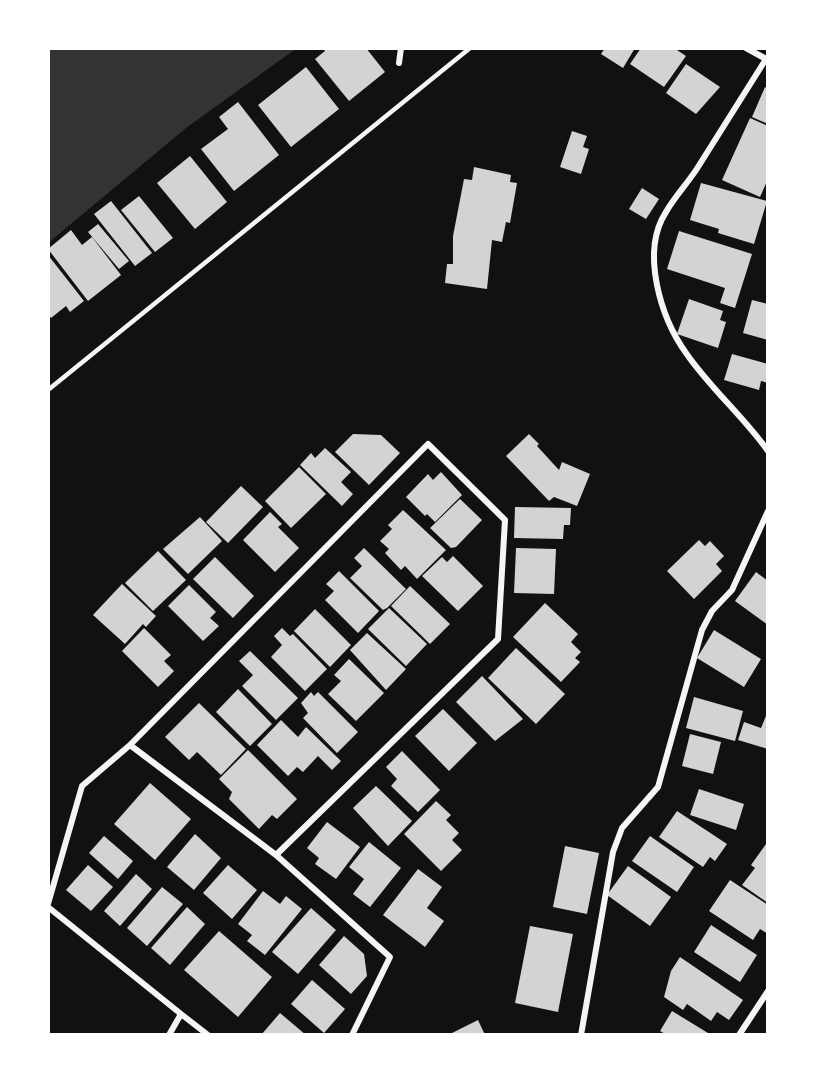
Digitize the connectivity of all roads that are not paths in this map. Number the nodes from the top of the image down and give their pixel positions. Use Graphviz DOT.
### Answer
graph roads {
  1 [pos="401,48"];
  2 [pos="470,48"];
  3 [pos="746,48"];
  4 [pos="767,60"];
  5 [pos="399,63"];
  6 [pos="48,390"];
  7 [pos="768,451"];
  8 [pos="768,511"];
  9 [pos="130,746"];
  10 [pos="276,855"];
  11 [pos="48,905"];
  12 [pos="768,991"];
  13 [pos="182,1014"];
  14 [pos="169,1035"];
  15 [pos="208,1035"];
  16 [pos="351,1035"];
  17 [pos="581,1035"];
  18 [pos="738,1035"];
  1 -- 5 [label="street"];
  2 -- 6 [label="lane"];
  3 -- 4 [label="street"];
  4 -- 7 [label="street"];
  8 -- 17 [label="street"];
  9 -- 10 [label="street"];
  9 -- 10 [label="street"];
  9 -- 11 [label="street"];
  10 -- 16 [label="street"];
  11 -- 13 [label="street"];
  12 -- 18 [label="street"];
  13 -- 14 [label="street"];
  13 -- 15 [label="street"];
}
